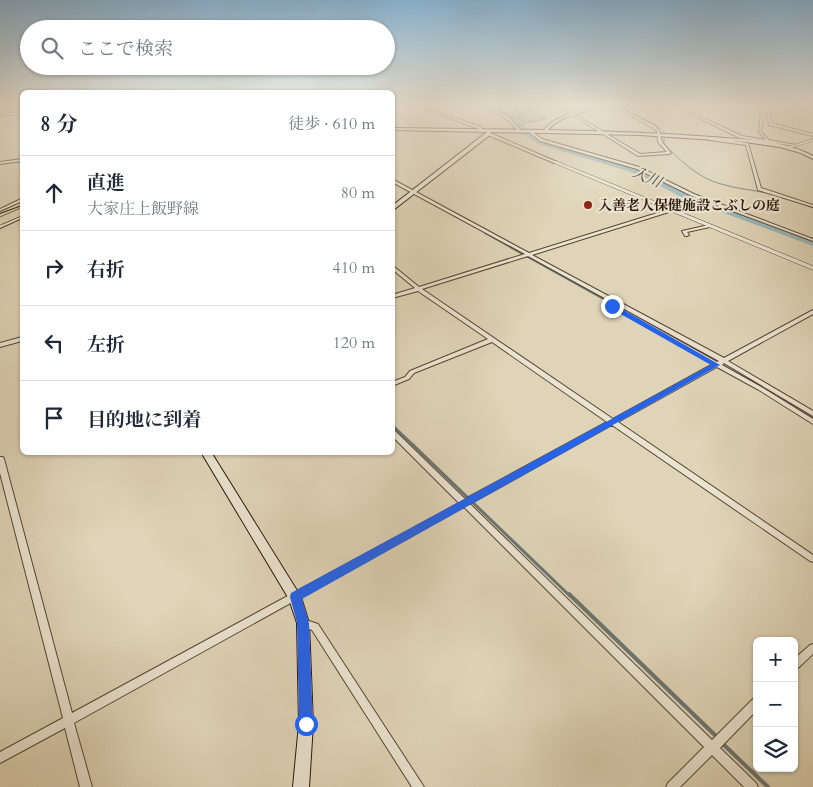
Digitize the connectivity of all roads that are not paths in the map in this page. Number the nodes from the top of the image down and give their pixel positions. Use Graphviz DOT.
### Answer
graph roads {
  1 [pos="478,141"];
  2 [pos="505,141"];
  3 [pos="544,141"];
  4 [pos="615,141"];
  5 [pos="660,141"];
  6 [pos="723,141"];
  7 [pos="736,141"];
  8 [pos="772,141"];
  9 [pos="810,141"];
  10 [pos="792,146"];
  11 [pos="813,158"];
  12 [pos="20,160"];
  13 [pos="555,162"];
  14 [pos="0,163"];
  15 [pos="395,182"];
  16 [pos="412,192"];
  17 [pos="20,201"];
  18 [pos="395,206"];
  19 [pos="813,206"];
  20 [pos="0,210"];
  21 [pos="672,210"];
  22 [pos="20,212"];
  23 [pos="20,213"];
  24 [pos="0,219"];
  25 [pos="709,226"];
  26 [pos="0,227"];
  27 [pos="688,235"];
  28 [pos="813,235"];
  29 [pos="805,237"];
  30 [pos="813,240"];
  31 [pos="528,254"];
  32 [pos="813,268"];
  33 [pos="395,269"];
  34 [pos="417,288"];
  35 [pos="395,296"];
  36 [pos="612,306"];
  37 [pos="813,312"];
  38 [pos="20,340"];
  39 [pos="491,340"];
  40 [pos="0,345"];
  41 [pos="724,361"];
  42 [pos="716,365"];
  43 [pos="395,383"];
  44 [pos="813,414"];
  45 [pos="813,422"];
  46 [pos="612,423"];
  47 [pos="395,435"];
  48 [pos="211,455"];
  49 [pos="0,459"];
  50 [pos="465,504"];
  51 [pos="813,559"];
  52 [pos="295,597"];
  53 [pos="303,623"];
  54 [pos="813,648"];
  55 [pos="798,662"];
  56 [pos="753,707"];
  57 [pos="70,720"];
  58 [pos="712,747"];
  59 [pos="0,758"];
  60 [pos="86,787"];
  61 [pos="301,787"];
  62 [pos="418,787"];
  63 [pos="672,787"];
  64 [pos="752,787"];
  1 -- 16 [label="main road"];
  2 -- 13 [label="street"];
  3 -- 29 [label="street"];
  4 -- 5 [label="street"];
  6 -- 19 [label="street"];
  7 -- 10 [label="main road"];
  8 -- 10 [label="street"];
  9 -- 10 [label="street"];
  10 -- 11 [label="main road"];
  12 -- 14 [label="street"];
  13 -- 21 [label="street"];
  15 -- 16 [label="street"];
  16 -- 18 [label="main road"];
  16 -- 31 [label="street"];
  17 -- 20 [label="street"];
  21 -- 25 [label="street"];
  21 -- 31 [label="street"];
  22 -- 24 [label="highway, bridge"];
  23 -- 26 [label="street"];
  25 -- 27 [label="street"];
  25 -- 32 [label="street"];
  28 -- 29 [label="street"];
  29 -- 30 [label="street"];
  31 -- 34 [label="street"];
  31 -- 41 [label="street"];
  33 -- 34 [label="street"];
  34 -- 35 [label="street"];
  34 -- 39 [label="street"];
  36 -- 42 [label="street"];
  37 -- 41 [label="street"];
  38 -- 40 [label="street"];
  39 -- 43 [label="street"];
  39 -- 46 [label="street"];
  41 -- 42 [label="street"];
  41 -- 44 [label="street"];
  42 -- 45 [label="street"];
  42 -- 46 [label="street"];
  46 -- 50 [label="street"];
  46 -- 51 [label="street"];
  47 -- 50 [label="street"];
  48 -- 52 [label="main road"];
  49 -- 57 [label="street"];
  50 -- 52 [label="street"];
  50 -- 58 [label="street"];
  52 -- 53 [label="main road"];
  52 -- 57 [label="street"];
  53 -- 61 [label="main road"];
  53 -- 62 [label="street"];
  54 -- 55 [label="street"];
  56 -- 58 [label="street"];
  57 -- 59 [label="street"];
  57 -- 60 [label="street"];
  58 -- 63 [label="street"];
  58 -- 64 [label="street"];
}
